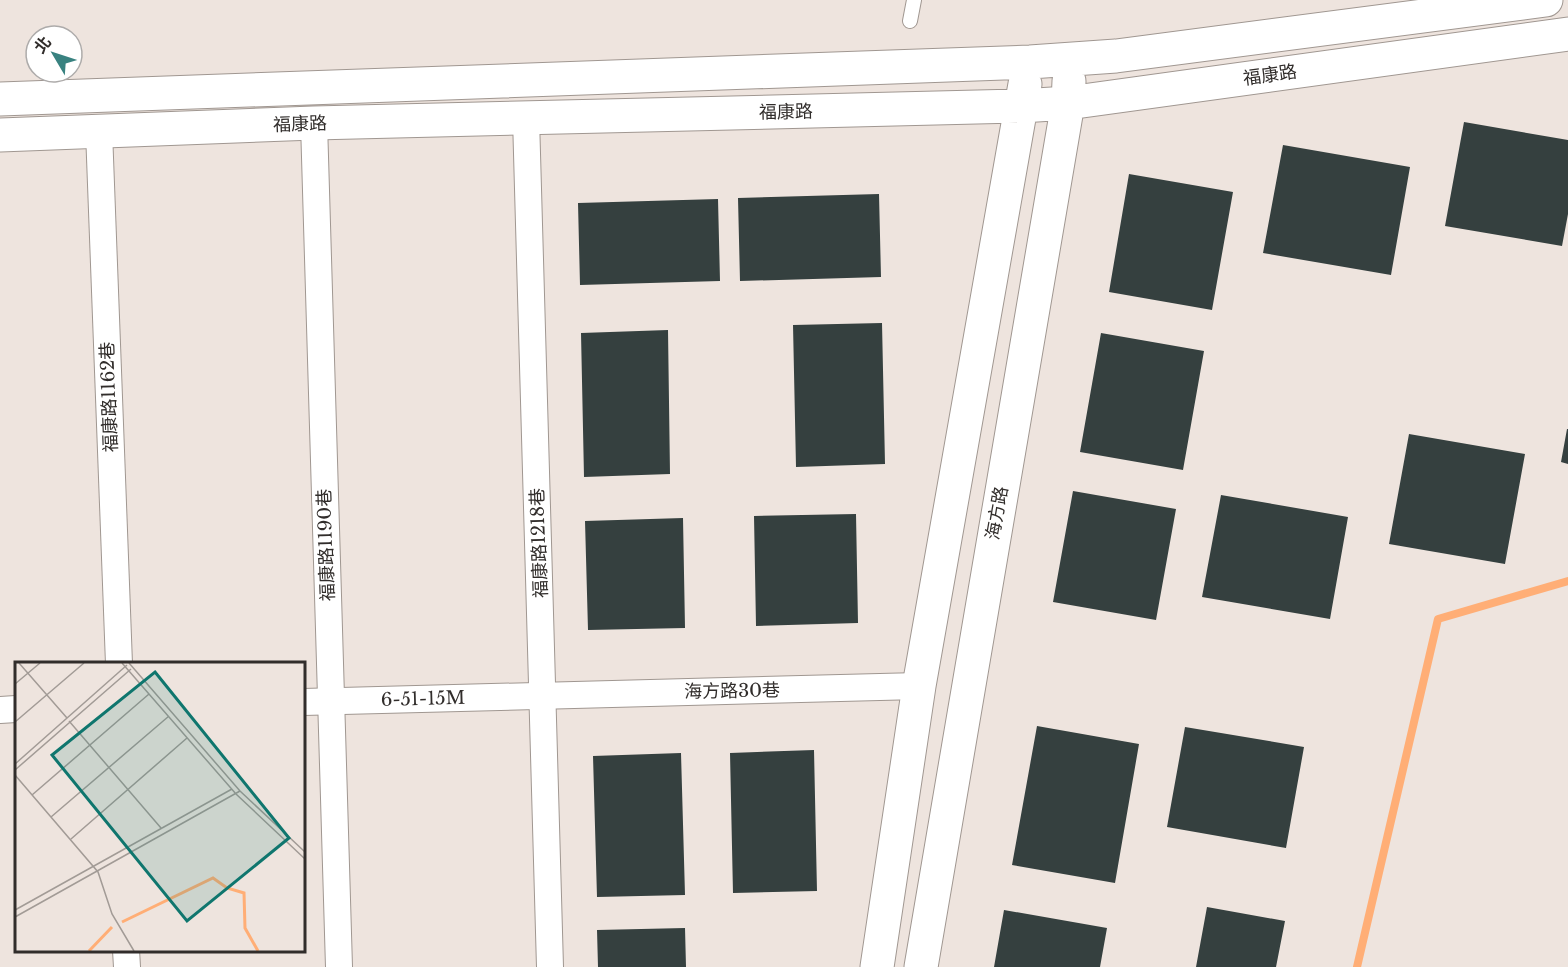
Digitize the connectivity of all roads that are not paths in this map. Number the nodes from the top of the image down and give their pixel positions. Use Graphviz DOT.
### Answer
graph roads {
  1 [pos="914,0"];
  2 [pos="1546,0"];
  3 [pos="910,21"];
  4 [pos="1568,34"];
  5 [pos="1071,59"];
  6 [pos="1030,62"];
  7 [pos="0,99"];
  8 [pos="1068,103"];
  9 [pos="1021,106"];
  10 [pos="526,118"];
  11 [pos="314,123"];
  12 [pos="99,131"];
  13 [pos="0,135"];
  14 [pos="120,662"];
  15 [pos="919,686"];
  16 [pos="544,696"];
  17 [pos="304,702"];
  18 [pos="330,702"];
  19 [pos="126,952"];
  20 [pos="127,967"];
  21 [pos="339,967"];
  22 [pos="550,967"];
  23 [pos="876,967"];
  24 [pos="921,967"];
  1 -- 3 [label="lane"];
  2 -- 5 [label="street, 福康路"];
  4 -- 8 [label="street, 福康路"];
  5 -- 6 [label="street, 福康路"];
  5 -- 8 [label="street, 海方路"];
  6 -- 7 [label="street, 福康路"];
  6 -- 9 [label="street"];
  8 -- 9 [label="street, 福康路"];
  8 -- 24 [label="street, 海方路"];
  9 -- 10 [label="street, 福康路"];
  9 -- 15 [label="street"];
  10 -- 11 [label="street, 福康路"];
  10 -- 16 [label="street, 福康路1218巷"];
  11 -- 12 [label="street, 福康路"];
  11 -- 18 [label="street, 福康路1190巷"];
  12 -- 13 [label="street, 福康路"];
  12 -- 14 [label="street, 福康路1162巷"];
  15 -- 16 [label="street, 海方路30巷"];
  15 -- 23 [label="street"];
  16 -- 18 [label="street, 6-51-15M"];
  16 -- 22 [label="street, 福康路1218巷"];
  17 -- 18 [label="street, 6-51-15M"];
  18 -- 21 [label="street, 福康路1190巷"];
  19 -- 20 [label="street"];
}
